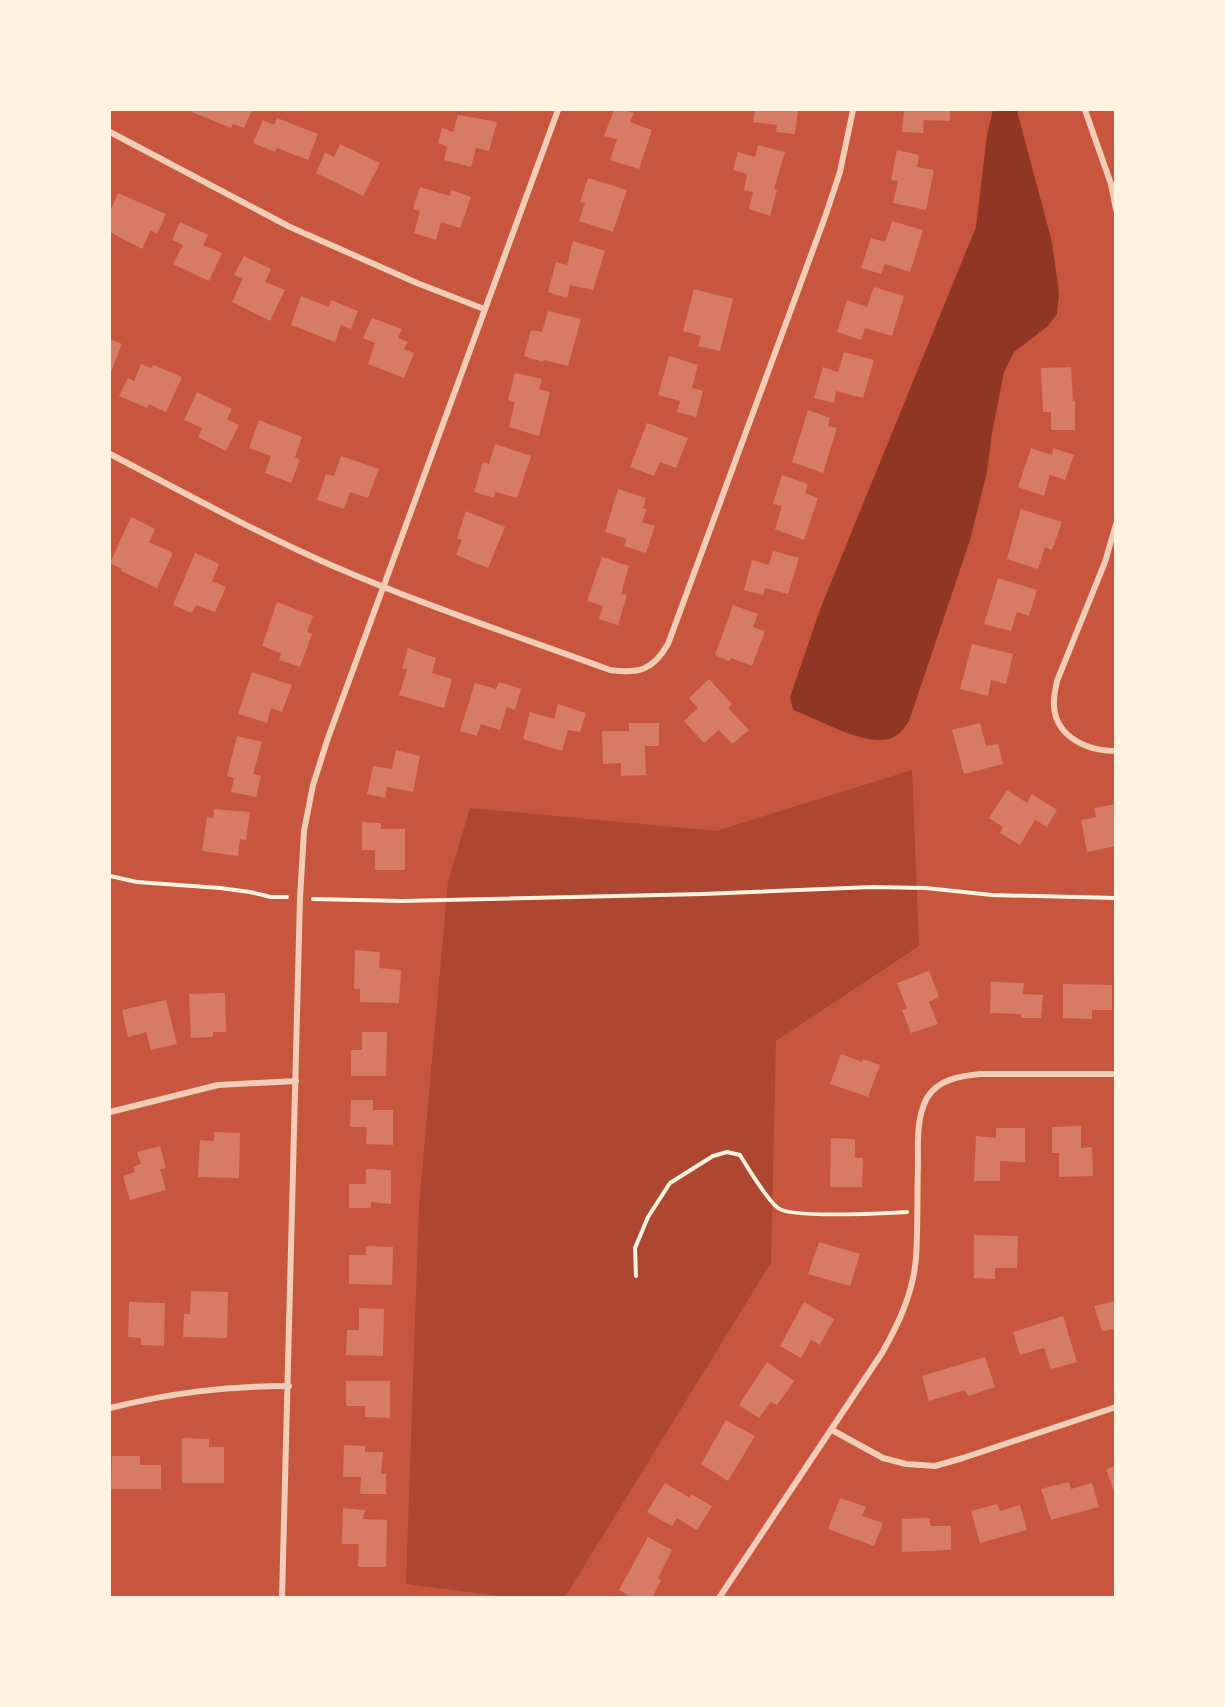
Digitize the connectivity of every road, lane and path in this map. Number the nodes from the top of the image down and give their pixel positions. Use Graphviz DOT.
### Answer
graph roads {
  1 [pos="558,110"];
  2 [pos="853,110"];
  3 [pos="1085,110"];
  4 [pos="110,132"];
  5 [pos="1116,210"];
  6 [pos="484,309"];
  7 [pos="110,454"];
  8 [pos="1116,524"];
  9 [pos="383,586"];
  10 [pos="1116,751"];
  11 [pos="110,876"];
  12 [pos="287,897"];
  13 [pos="1116,898"];
  14 [pos="314,899"];
  15 [pos="1116,1074"];
  16 [pos="296,1081"];
  17 [pos="110,1112"];
  18 [pos="917,1212"];
  19 [pos="636,1276"];
  20 [pos="289,1386"];
  21 [pos="1116,1407"];
  22 [pos="110,1408"];
  23 [pos="832,1430"];
  24 [pos="282,1598"];
  25 [pos="719,1598"];
  1 -- 6 [label="street"];
  2 -- 9 [label="street"];
  3 -- 5 [label="street"];
  4 -- 6 [label="street"];
  6 -- 9 [label="street"];
  7 -- 9 [label="street"];
  8 -- 10 [label="street"];
  9 -- 16 [label="street"];
  11 -- 12 [label="path"];
  13 -- 14 [label="path"];
  15 -- 18 [label="street"];
  16 -- 17 [label="street"];
  16 -- 20 [label="street"];
  18 -- 19 [label="path"];
  18 -- 23 [label="street"];
  20 -- 22 [label="street"];
  20 -- 24 [label="street"];
  21 -- 23 [label="street"];
  23 -- 25 [label="street"];
}
